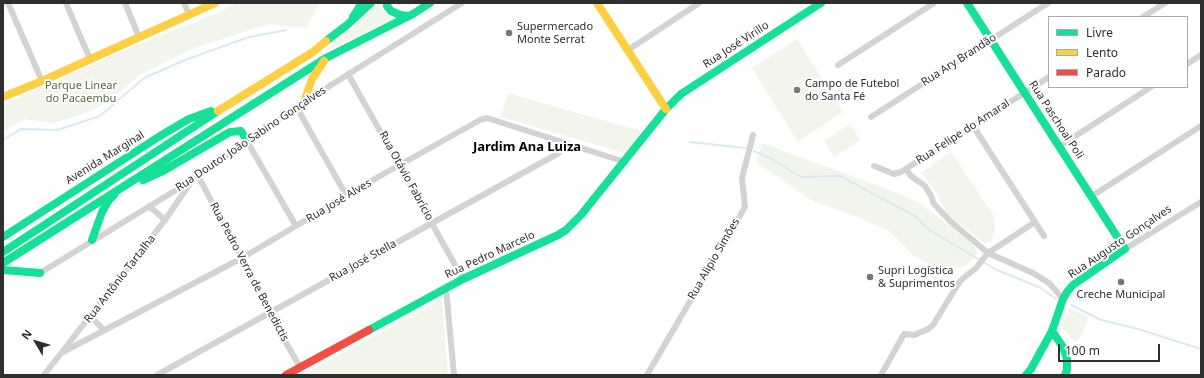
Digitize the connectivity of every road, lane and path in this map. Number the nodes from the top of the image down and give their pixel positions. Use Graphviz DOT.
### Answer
graph roads {
  1 [pos="8,3"];
  2 [pos="66,3"];
  3 [pos="125,3"];
  4 [pos="184,3"];
  5 [pos="215,3"];
  6 [pos="362,3"];
  7 [pos="371,3"];
  8 [pos="387,3"];
  9 [pos="430,3"];
  10 [pos="462,3"];
  11 [pos="598,3"];
  12 [pos="699,3"];
  13 [pos="821,3"];
  14 [pos="934,3"];
  15 [pos="968,3"];
  16 [pos="1048,3"];
  17 [pos="1165,3"];
  18 [pos="189,14"];
  19 [pos="409,16"];
  20 [pos="1145,16"];
  21 [pos="347,25"];
  22 [pos="139,37"];
  23 [pos="991,39"];
  24 [pos="628,50"];
  25 [pos="1201,55"];
  26 [pos="326,58"];
  27 [pos="90,59"];
  28 [pos="1188,63"];
  29 [pos="838,66"];
  30 [pos="348,74"];
  31 [pos="1048,78"];
  32 [pos="42,81"];
  33 [pos="1149,88"];
  34 [pos="1025,92"];
  35 [pos="3,97"];
  36 [pos="300,105"];
  37 [pos="224,107"];
  38 [pos="666,109"];
  39 [pos="872,117"];
  40 [pos="973,126"];
  41 [pos="1201,126"];
  42 [pos="753,134"];
  43 [pos="247,141"];
  44 [pos="565,143"];
  45 [pos="1060,146"];
  46 [pos="626,162"];
  47 [pos="400,165"];
  48 [pos="874,166"];
  49 [pos="906,168"];
  50 [pos="198,176"];
  51 [pos="192,180"];
  52 [pos="119,190"];
  53 [pos="346,196"];
  54 [pos="1092,196"];
  55 [pos="1201,202"];
  56 [pos="149,206"];
  57 [pos="165,220"];
  58 [pos="433,222"];
  59 [pos="1035,222"];
  60 [pos="296,226"];
  61 [pos="1044,236"];
  62 [pos="3,237"];
  63 [pos="92,240"];
  64 [pos="1125,249"];
  65 [pos="3,252"];
  66 [pos="988,253"];
  67 [pos="242,258"];
  68 [pos="3,263"];
  69 [pos="3,270"];
  70 [pos="40,273"];
  71 [pos="463,279"];
  72 [pos="446,288"];
  73 [pos="1063,298"];
  74 [pos="269,313"];
  75 [pos="91,317"];
  76 [pos="104,330"];
  77 [pos="1052,331"];
  78 [pos="63,352"];
  79 [pos="300,367"];
  80 [pos="44,375"];
  81 [pos="157,375"];
  82 [pos="286,375"];
  83 [pos="454,375"];
  84 [pos="647,375"];
  85 [pos="881,375"];
  86 [pos="1026,375"];
  87 [pos="1065,375"];
  1 -- 32 [label="street"];
  2 -- 27 [label="street"];
  3 -- 22 [label="street"];
  4 -- 18 [label="street"];
  5 -- 18 [label="street"];
  6 -- 21 [label="street"];
  7 -- 21 [label="street"];
  8 -- 19 [label="street"];
  9 -- 19 [label="street"];
  10 -- 30 [label="street, Rua Doutor João Sabino Gonçalves"];
  11 -- 24 [label="street"];
  12 -- 24 [label="street"];
  13 -- 38 [label="street, Rua José Virillo"];
  14 -- 29 [label="street"];
  15 -- 23 [label="street, Rua Paschoal Poli"];
  16 -- 23 [label="street, Rua Ary Brandão"];
  17 -- 20 [label="street"];
  18 -- 22 [label="street"];
  19 -- 26 [label="street"];
  21 -- 37 [label="street"];
  22 -- 27 [label="street"];
  23 -- 34 [label="street, Rua Paschoal Poli"];
  23 -- 39 [label="street, Rua Ary Brandão"];
  24 -- 38 [label="street"];
  25 -- 28 [label="street"];
  26 -- 36 [label="street"];
  26 -- 52 [label="street"];
  27 -- 32 [label="street"];
  30 -- 36 [label="street, Rua Doutor João Sabino Gonçalves"];
  30 -- 47 [label="street, Rua Otávio Fabrício"];
  31 -- 34 [label="street, Rua Felipe do Amaral"];
  32 -- 35 [label="street"];
  33 -- 45 [label="street"];
  34 -- 40 [label="street, Rua Felipe do Amaral"];
  34 -- 45 [label="street, Rua Paschoal Poli"];
  36 -- 43 [label="street, Rua Doutor João Sabino Gonçalves"];
  36 -- 53 [label="street"];
  37 -- 62 [label="street, Avenida Marginal"];
  37 -- 65 [label="street"];
  38 -- 46 [label="street, Rua Pedro Marcelo"];
  40 -- 49 [label="street, Rua Felipe do Amaral"];
  40 -- 59 [label="street"];
  41 -- 54 [label="street"];
  42 -- 84 [label="street, Rua Alipio Simões"];
  43 -- 50 [label="street, Rua Doutor João Sabino Gonçalves"];
  43 -- 52 [label="street"];
  43 -- 60 [label="street"];
  44 -- 46 [label="street, Rua José Alves"];
  44 -- 47 [label="street, Rua José Alves"];
  44 -- 58 [label="street, Rua José Stella"];
  45 -- 54 [label="street, Rua Paschoal Poli"];
  46 -- 71 [label="street, Rua Pedro Marcelo"];
  47 -- 53 [label="street, Rua José Alves"];
  47 -- 58 [label="street, Rua Otávio Fabrício"];
  48 -- 49 [label="street, Rua Felipe do Amaral"];
  49 -- 66 [label="street"];
  50 -- 51 [label="street, Rua Doutor João Sabino Gonçalves"];
  50 -- 67 [label="street, Rua Pedro Verra de Benedictis"];
  51 -- 56 [label="street, Rua Doutor João Sabino Gonçalves"];
  51 -- 57 [label="street, Rua Antônio Tartalha"];
  52 -- 63 [label="street"];
  52 -- 68 [label="street"];
  53 -- 60 [label="street, Rua José Alves"];
  54 -- 64 [label="street, Rua Paschoal Poli"];
  55 -- 64 [label="street, Rua Augusto Gonçalves"];
  56 -- 57 [label="street"];
  56 -- 63 [label="street, Rua Doutor João Sabino Gonçalves"];
  57 -- 75 [label="street, Rua Antônio Tartalha"];
  58 -- 71 [label="street, Rua Otávio Fabrício"];
  58 -- 74 [label="street, Rua José Stella"];
  59 -- 61 [label="street"];
  59 -- 66 [label="street"];
  60 -- 67 [label="street, Rua José Alves"];
  63 -- 70 [label="street, Rua Doutor João Sabino Gonçalves"];
  64 -- 73 [label="street, Rua Augusto Gonçalves"];
  66 -- 73 [label="street"];
  66 -- 85 [label="street"];
  67 -- 74 [label="street, Rua Pedro Verra de Benedictis"];
  67 -- 76 [label="street, Rua José Alves"];
  69 -- 70 [label="street"];
  71 -- 72 [label="street, Rua Pedro Marcelo"];
  72 -- 79 [label="street, Rua Pedro Marcelo"];
  72 -- 83 [label="street"];
  73 -- 77 [label="street, Rua Augusto Gonçalves"];
  74 -- 79 [label="street, Rua Pedro Verra de Benedictis"];
  74 -- 81 [label="street, Rua José Stella"];
  75 -- 76 [label="street"];
  75 -- 78 [label="street, Rua Antônio Tartalha"];
  76 -- 78 [label="street, Rua José Alves"];
  77 -- 86 [label="street, Rua Augusto Gonçalves"];
  77 -- 87 [label="street"];
  78 -- 80 [label="street, Rua Antônio Tartalha"];
  79 -- 82 [label="street, Rua Pedro Marcelo"];
}
